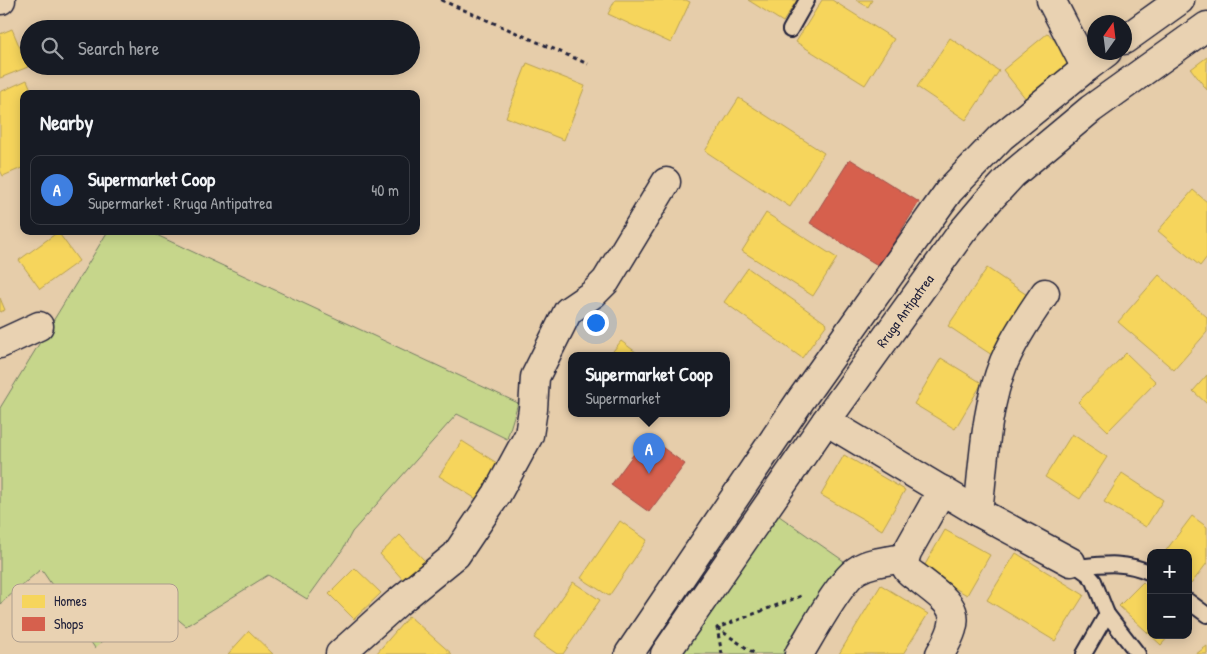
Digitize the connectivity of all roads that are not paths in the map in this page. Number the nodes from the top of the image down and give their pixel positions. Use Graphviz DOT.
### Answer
graph roads {
  1 [pos="807,0"];
  2 [pos="1051,0"];
  3 [pos="1180,0"];
  4 [pos="1207,26"];
  5 [pos="790,30"];
  6 [pos="1132,34"];
  7 [pos="1087,48"];
  8 [pos="1096,60"];
  9 [pos="666,182"];
  10 [pos="1045,293"];
  11 [pos="39,326"];
  12 [pos="0,344"];
  13 [pos="826,421"];
  14 [pos="942,490"];
  15 [pos="978,512"];
  16 [pos="904,558"];
  17 [pos="1074,564"];
  18 [pos="1147,571"];
  19 [pos="1108,614"];
  20 [pos="340,654"];
  21 [pos="629,654"];
  22 [pos="666,654"];
  23 [pos="799,654"];
  24 [pos="940,654"];
  25 [pos="1084,654"];
  26 [pos="1138,654"];
  1 -- 5 [label="lane"];
  2 -- 7 [label="main road"];
  3 -- 6 [label="main road"];
  4 -- 13 [label="main road, Rruga Antipatrea"];
  8 -- 21 [label="main road"];
  9 -- 20 [label="main road"];
  10 -- 15 [label="main road"];
  11 -- 12 [label="main road"];
  13 -- 14 [label="main road"];
  13 -- 22 [label="main road, Rruga Antipatrea"];
  14 -- 15 [label="main road"];
  14 -- 16 [label="main road"];
  15 -- 17 [label="main road"];
  16 -- 23 [label="main road"];
  16 -- 24 [label="main road"];
  17 -- 18 [label="lane"];
  17 -- 19 [label="lane"];
  19 -- 25 [label="lane"];
  19 -- 26 [label="lane"];
}
